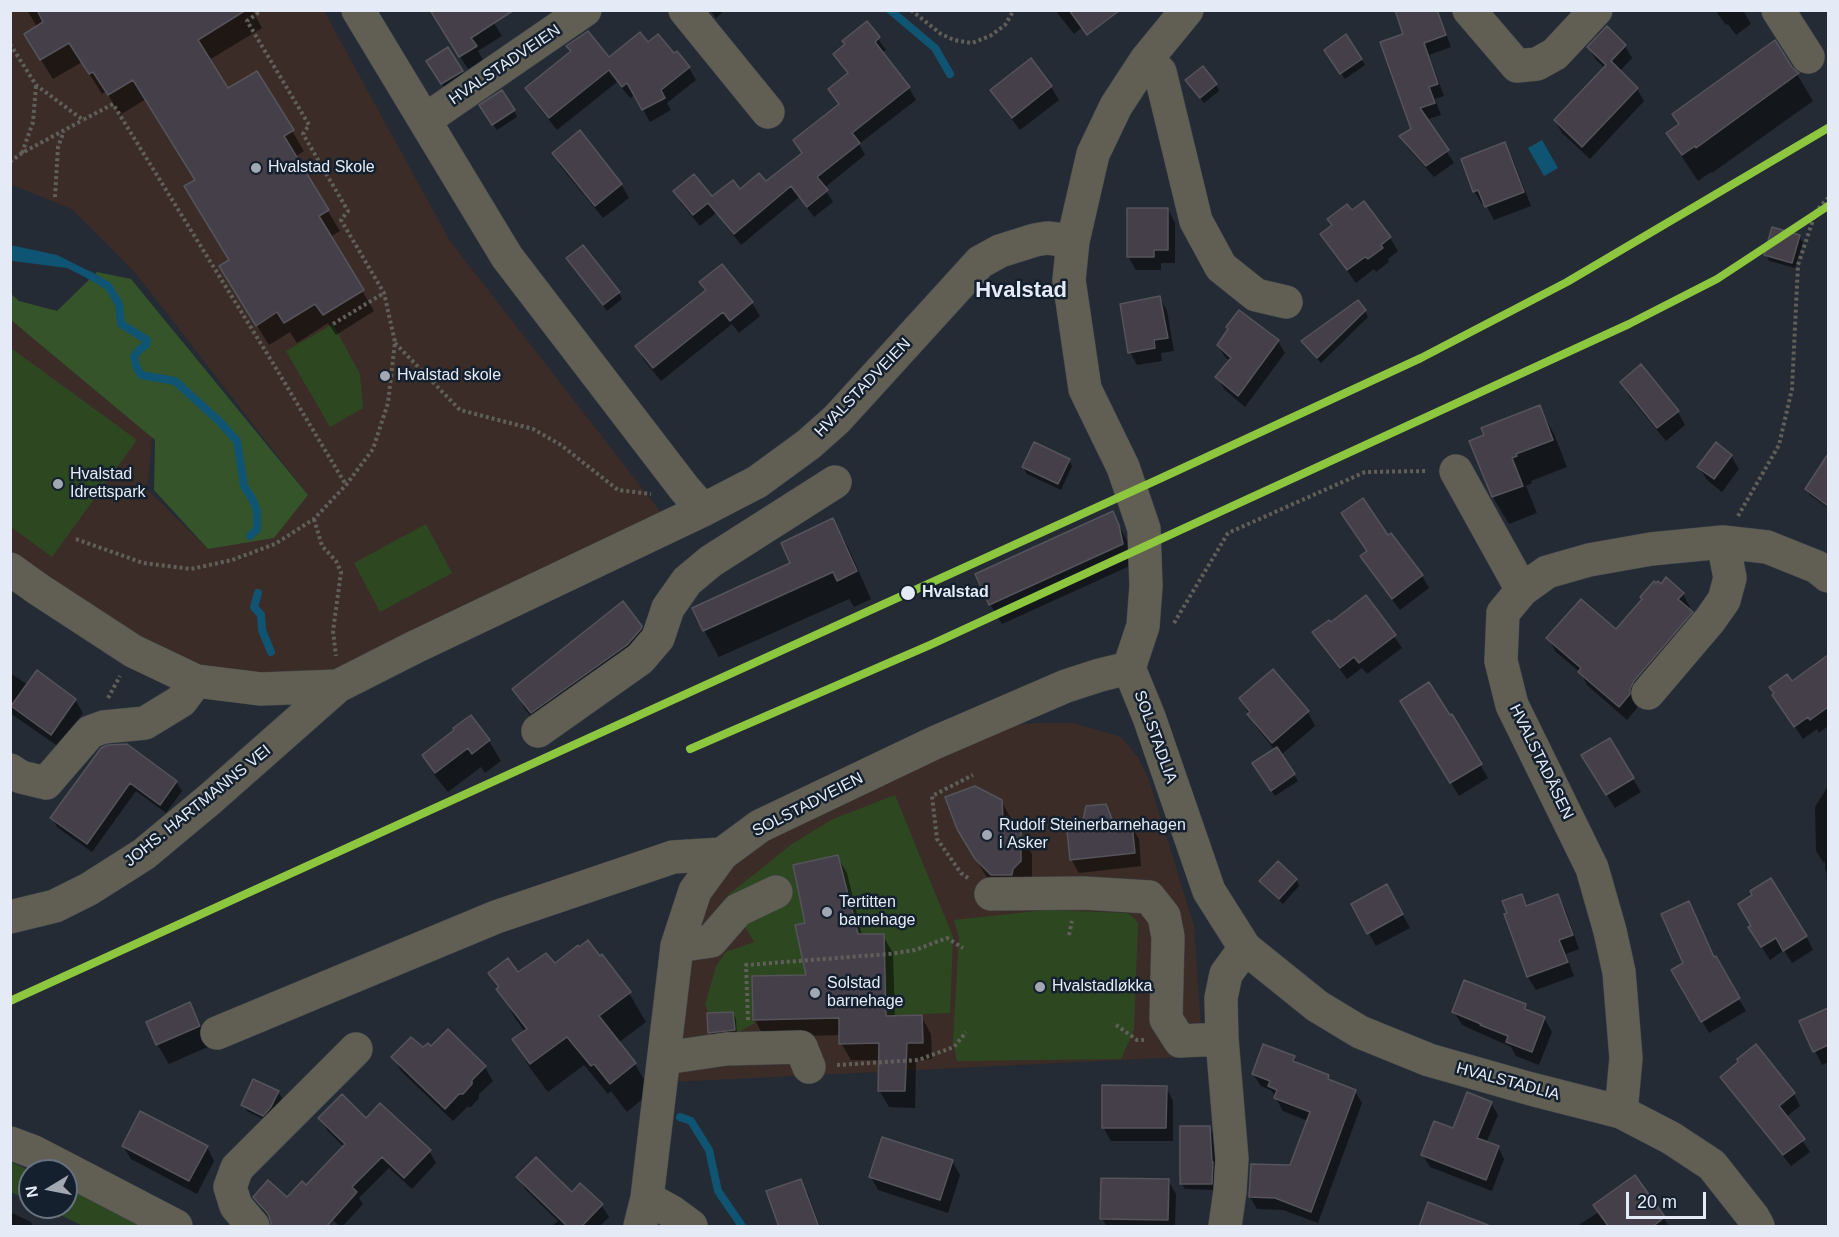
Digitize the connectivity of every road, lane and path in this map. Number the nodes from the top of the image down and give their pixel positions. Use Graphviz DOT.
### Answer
graph roads {
  1 [pos="262,10"];
  2 [pos="358,10"];
  3 [pos="585,10"];
  4 [pos="685,10"];
  5 [pos="911,10"];
  6 [pos="1014,10"];
  7 [pos="1187,10"];
  8 [pos="1469,10"];
  9 [pos="1596,10"];
  10 [pos="1778,10"];
  11 [pos="10,44"];
  12 [pos="1808,57"];
  13 [pos="1146,60"];
  14 [pos="36,85"];
  15 [pos="768,112"];
  16 [pos="83,120"];
  17 [pos="425,120"];
  18 [pos="64,130"];
  19 [pos="22,153"];
  20 [pos="10,162"];
  21 [pos="55,197"];
  22 [pos="1828,198"];
  23 [pos="1073,241"];
  24 [pos="384,293"];
  25 [pos="1286,302"];
  26 [pos="333,324"];
  27 [pos="394,342"];
  28 [pos="1456,471"];
  29 [pos="835,482"];
  30 [pos="346,485"];
  31 [pos="657,495"];
  32 [pos="703,510"];
  33 [pos="314,519"];
  34 [pos="76,538"];
  35 [pos="1723,542"];
  36 [pos="10,569"];
  37 [pos="1828,576"];
  38 [pos="1522,590"];
  39 [pos="1173,625"];
  40 [pos="133,651"];
  41 [pos="1129,668"];
  42 [pos="196,681"];
  43 [pos="339,687"];
  44 [pos="1648,693"];
  45 [pos="538,731"];
  46 [pos="90,732"];
  47 [pos="10,770"];
  48 [pos="973,775"];
  49 [pos="722,854"];
  50 [pos="776,892"];
  51 [pos="991,894"];
  52 [pos="10,917"];
  53 [pos="678,946"];
  54 [pos="963,948"];
  55 [pos="1245,948"];
  56 [pos="966,1032"];
  57 [pos="217,1033"];
  58 [pos="1222,1039"];
  59 [pos="749,1048"];
  60 [pos="356,1050"];
  61 [pos="665,1058"];
  62 [pos="809,1067"];
  63 [pos="1621,1112"];
  64 [pos="10,1143"];
  65 [pos="643,1212"];
  66 [pos="176,1227"];
  67 [pos="253,1227"];
  68 [pos="691,1227"];
  69 [pos="1224,1227"];
  70 [pos="1758,1227"];
  1 -- 24 [label="path"];
  2 -- 17 [label="street"];
  3 -- 17 [label="street, HVALSTADVEIEN"];
  4 -- 15 [label="street"];
  5 -- 6 [label="path"];
  7 -- 13 [label="street"];
  8 -- 9 [label="street"];
  10 -- 12 [label="street"];
  11 -- 14 [label="path"];
  13 -- 23 [label="street"];
  13 -- 25 [label="street"];
  14 -- 16 [label="path"];
  14 -- 19 [label="path"];
  16 -- 18 [label="path"];
  16 -- 30 [label="path"];
  17 -- 32 [label="street"];
  18 -- 19 [label="path"];
  18 -- 21 [label="path"];
  19 -- 20 [label="path"];
  22 -- 35 [label="path"];
  23 -- 32 [label="street, HVALSTADVEIEN"];
  23 -- 41 [label="street"];
  24 -- 26 [label="path"];
  24 -- 27 [label="path"];
  27 -- 30 [label="path"];
  27 -- 31 [label="path"];
  28 -- 38 [label="street"];
  28 -- 39 [label="path"];
  29 -- 45 [label="street"];
  30 -- 33 [label="path"];
  32 -- 43 [label="street, JOHS. HARTMANNS VEI"];
  33 -- 34 [label="path"];
  33 -- 43 [label="path"];
  35 -- 37 [label="street, HVALSTADÅSEN"];
  35 -- 38 [label="street, HVALSTADÅSEN"];
  35 -- 44 [label="street"];
  36 -- 40 [label="street, JOHS. HARTMANNS VEI"];
  38 -- 63 [label="street, HVALSTADÅSEN"];
  40 -- 42 [label="street, JOHS. HARTMANNS VEI"];
  40 -- 46 [label="path"];
  41 -- 49 [label="street, SOLSTADVEIEN"];
  41 -- 55 [label="street, SOLSTADLIA"];
  42 -- 43 [label="street, JOHS. HARTMANNS VEI"];
  42 -- 46 [label="street"];
  43 -- 52 [label="street, JOHS. HARTMANNS VEI"];
  46 -- 47 [label="street"];
  48 -- 51 [label="path"];
  49 -- 53 [label="street, SOLSTADVEIEN"];
  49 -- 57 [label="street"];
  50 -- 53 [label="street"];
  51 -- 58 [label="street"];
  53 -- 61 [label="street, SOLSTADVEIEN"];
  54 -- 59 [label="path"];
  55 -- 58 [label="street"];
  55 -- 63 [label="street, HVALSTADLIA"];
  56 -- 62 [label="path"];
  58 -- 69 [label="street"];
  59 -- 61 [label="street"];
  59 -- 62 [label="street"];
  60 -- 67 [label="street"];
  61 -- 65 [label="street, SOLSTADVEIEN"];
  63 -- 70 [label="street, HVALSTADLIA"];
  64 -- 66 [label="street"];
  65 -- 68 [label="street, SOLSTADVEIEN"];
}
